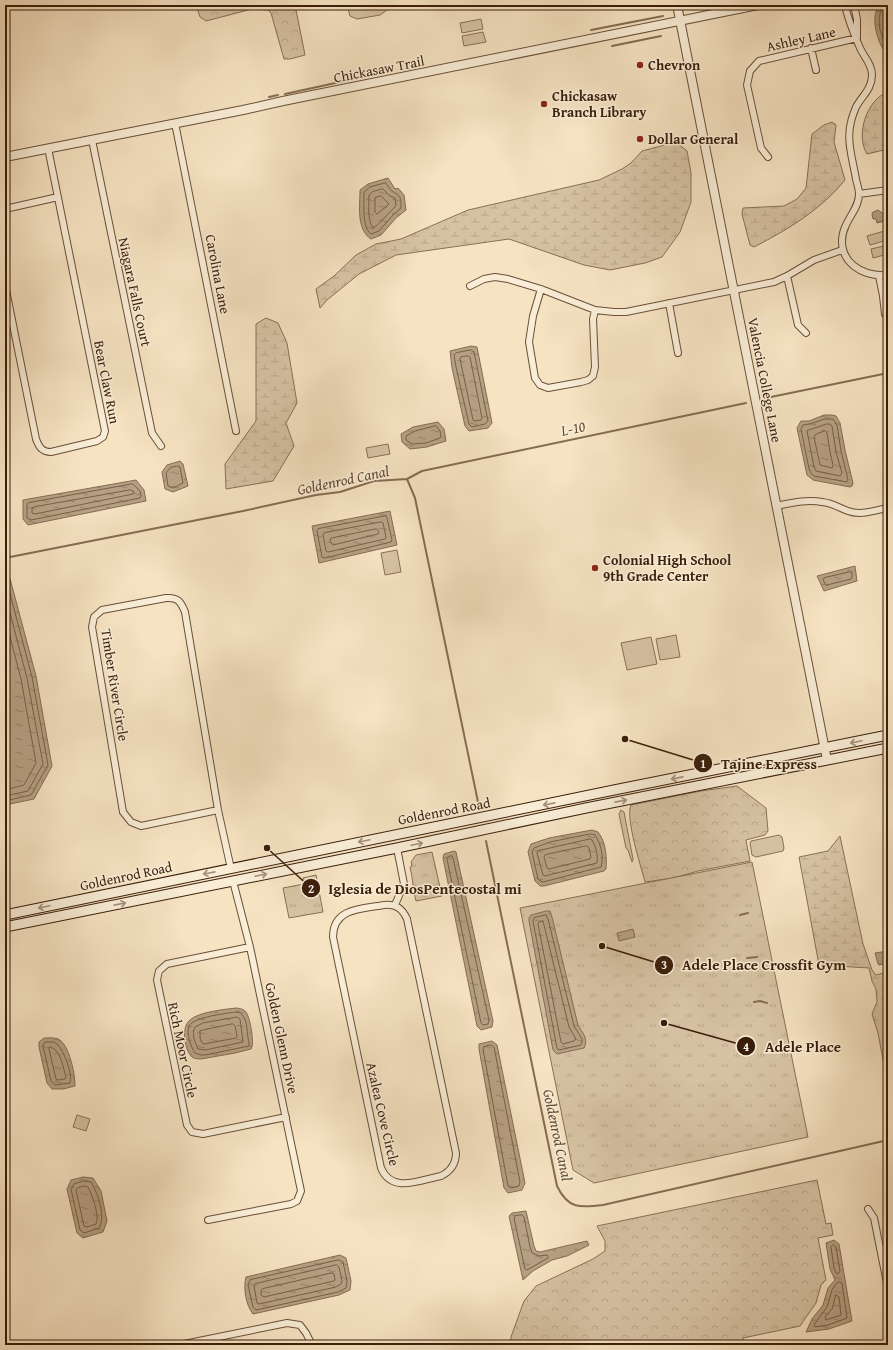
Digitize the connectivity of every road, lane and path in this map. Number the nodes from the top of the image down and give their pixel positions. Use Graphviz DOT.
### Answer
graph roads {
  1 [pos="678,5"];
  2 [pos="758,5"];
  3 [pos="845,5"];
  4 [pos="854,5"];
  5 [pos="681,21"];
  6 [pos="857,38"];
  7 [pos="811,48"];
  8 [pos="816,70"];
  9 [pos="175,123"];
  10 [pos="92,140"];
  11 [pos="48,148"];
  12 [pos="5,157"];
  13 [pos="768,157"];
  14 [pos="888,190"];
  15 [pos="859,194"];
  16 [pos="58,197"];
  17 [pos="5,208"];
  18 [pos="842,250"];
  19 [pos="888,275"];
  20 [pos="787,276"];
  21 [pos="879,276"];
  22 [pos="5,285"];
  23 [pos="470,286"];
  24 [pos="541,289"];
  25 [pos="734,290"];
  26 [pos="669,303"];
  27 [pos="595,310"];
  28 [pos="884,314"];
  29 [pos="806,333"];
  30 [pos="678,353"];
  31 [pos="236,431"];
  32 [pos="161,446"];
  33 [pos="776,506"];
  34 [pos="888,508"];
  35 [pos="888,735"];
  36 [pos="825,748"];
  37 [pos="888,748"];
  38 [pos="827,760"];
  39 [pos="614,790"];
  40 [pos="603,805"];
  41 [pos="218,810"];
  42 [pos="416,831"];
  43 [pos="393,835"];
  44 [pos="397,848"];
  45 [pos="379,851"];
  46 [pos="231,869"];
  47 [pos="234,881"];
  48 [pos="395,905"];
  49 [pos="5,915"];
  50 [pos="5,927"];
  51 [pos="250,947"];
  52 [pos="286,1117"];
  53 [pos="868,1209"];
  54 [pos="208,1220"];
  55 [pos="888,1288"];
  56 [pos="179,1345"];
  57 [pos="312,1345"];
  1 -- 5 [label="street, Valencia College Lane"];
  2 -- 5 [label="street, Chickasaw Trail"];
  3 -- 6 [label="street"];
  4 -- 6 [label="street"];
  5 -- 9 [label="street, Chickasaw Trail"];
  5 -- 25 [label="street, Valencia College Lane"];
  6 -- 7 [label="street, Ashley Lane"];
  6 -- 15 [label="street"];
  7 -- 8 [label="street"];
  7 -- 13 [label="street, Ashley Lane"];
  9 -- 10 [label="street, Chickasaw Trail"];
  9 -- 31 [label="street, Carolina Lane"];
  10 -- 11 [label="street, Chickasaw Trail"];
  10 -- 32 [label="street, Niagara Falls Court"];
  11 -- 12 [label="street, Chickasaw Trail"];
  11 -- 16 [label="street, Bear Claw Run"];
  14 -- 15 [label="street"];
  15 -- 18 [label="street"];
  16 -- 17 [label="street"];
  16 -- 22 [label="street, Bear Claw Run"];
  18 -- 20 [label="street"];
  18 -- 21 [label="street"];
  19 -- 21 [label="street"];
  20 -- 25 [label="street"];
  20 -- 29 [label="street"];
  21 -- 28 [label="street"];
  23 -- 24 [label="street"];
  24 -- 27 [label="street"];
  24 -- 27 [label="street"];
  25 -- 26 [label="street"];
  25 -- 33 [label="street, Valencia College Lane"];
  26 -- 27 [label="street"];
  26 -- 30 [label="street"];
  33 -- 34 [label="street"];
  33 -- 36 [label="street, Valencia College Lane"];
  35 -- 36 [label="main road, Goldenrod Road, one-way"];
  36 -- 38 [label="street, Valencia College Lane"];
  36 -- 39 [label="main road, Goldenrod Road, one-way"];
  37 -- 38 [label="main road, Goldenrod Road"];
  40 -- 38 [label="main road, Goldenrod Road, one-way"];
  39 -- 40 [label="main road"];
  39 -- 42 [label="main road, Goldenrod Road, one-way"];
  44 -- 40 [label="main road, Goldenrod Road, one-way"];
  41 -- 41 [label="street, Timber River Circle"];
  41 -- 46 [label="street, Timber River Circle"];
  42 -- 43 [label="main road, Goldenrod Road"];
  42 -- 44 [label="main road"];
  43 -- 45 [label="main road"];
  43 -- 46 [label="main road, Goldenrod Road, one-way"];
  44 -- 45 [label="main road, Goldenrod Road"];
  44 -- 48 [label="street"];
  47 -- 45 [label="main road, Goldenrod Road, one-way"];
  46 -- 49 [label="main road, Goldenrod Road, one-way"];
  50 -- 47 [label="main road, Goldenrod Road, one-way"];
  47 -- 51 [label="street, Golden Glenn Drive"];
  48 -- 48 [label="street, Azalea Cove Circle"];
  51 -- 52 [label="street, Golden Glenn Drive"];
  51 -- 52 [label="street, Rich Moor Circle"];
  52 -- 54 [label="street, Golden Glenn Drive"];
  53 -- 55 [label="street"];
  56 -- 57 [label="street"];
}
